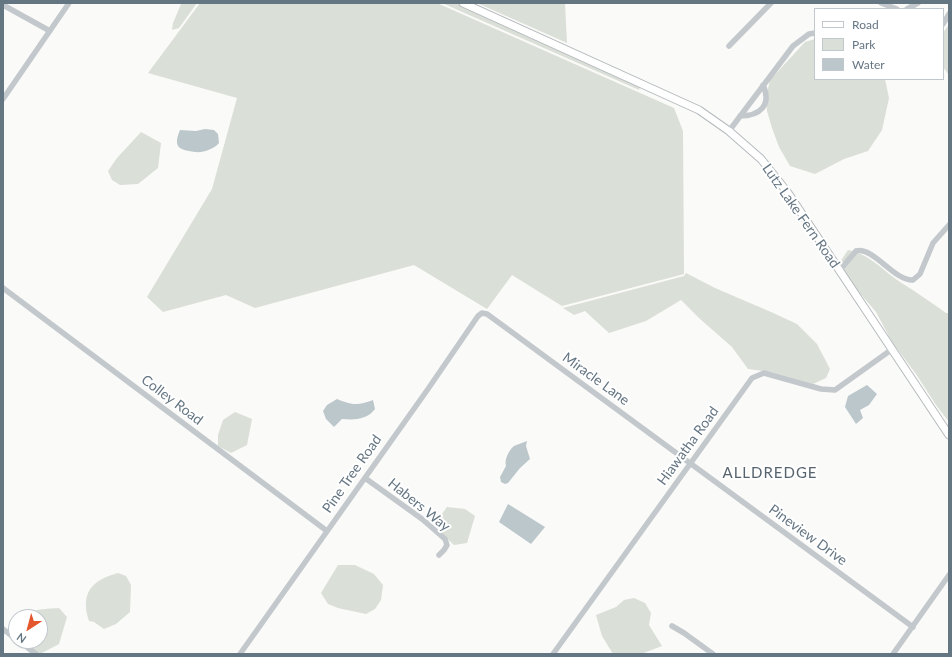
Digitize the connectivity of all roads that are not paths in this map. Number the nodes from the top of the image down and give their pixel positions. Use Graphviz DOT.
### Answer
graph roads {
  1 [pos="69,3"];
  2 [pos="463,3"];
  3 [pos="771,3"];
  4 [pos="881,3"];
  5 [pos="918,3"];
  6 [pos="3,5"];
  7 [pos="894,8"];
  8 [pos="909,8"];
  9 [pos="50,31"];
  10 [pos="814,33"];
  11 [pos="729,46"];
  12 [pos="763,85"];
  13 [pos="3,99"];
  14 [pos="740,116"];
  15 [pos="729,131"];
  16 [pos="949,226"];
  17 [pos="839,271"];
  18 [pos="3,288"];
  19 [pos="487,314"];
  20 [pos="892,350"];
  21 [pos="949,435"];
  22 [pos="690,463"];
  23 [pos="365,478"];
  24 [pos="327,531"];
  25 [pos="439,554"];
  26 [pos="949,575"];
  27 [pos="672,626"];
  28 [pos="912,627"];
  29 [pos="240,654"];
  30 [pos="553,654"];
  31 [pos="713,654"];
  32 [pos="893,654"];
  1 -- 9 [label="street"];
  2 -- 15 [label="main road, Lutz Lake Fern Road"];
  3 -- 11 [label="street"];
  4 -- 7 [label="street"];
  5 -- 8 [label="street"];
  6 -- 9 [label="street"];
  9 -- 13 [label="street"];
  10 -- 12 [label="street"];
  12 -- 14 [label="street"];
  12 -- 14 [label="street"];
  14 -- 15 [label="street"];
  15 -- 17 [label="main road, Lutz Lake Fern Road"];
  16 -- 17 [label="street"];
  17 -- 20 [label="main road, Lutz Lake Fern Road"];
  18 -- 24 [label="street, Colley Road"];
  19 -- 22 [label="street, Miracle Lane"];
  19 -- 23 [label="street, Pine Tree Road"];
  20 -- 21 [label="main road, Lutz Lake Fern Road"];
  20 -- 22 [label="street, Hiawatha Road"];
  22 -- 28 [label="street, Pineview Drive"];
  22 -- 30 [label="street, Hiawatha Road"];
  23 -- 24 [label="street, Pine Tree Road"];
  23 -- 25 [label="street, Habers Way"];
  24 -- 29 [label="street, Pine Tree Road"];
  26 -- 28 [label="street"];
  27 -- 31 [label="street"];
  28 -- 32 [label="street"];
}
